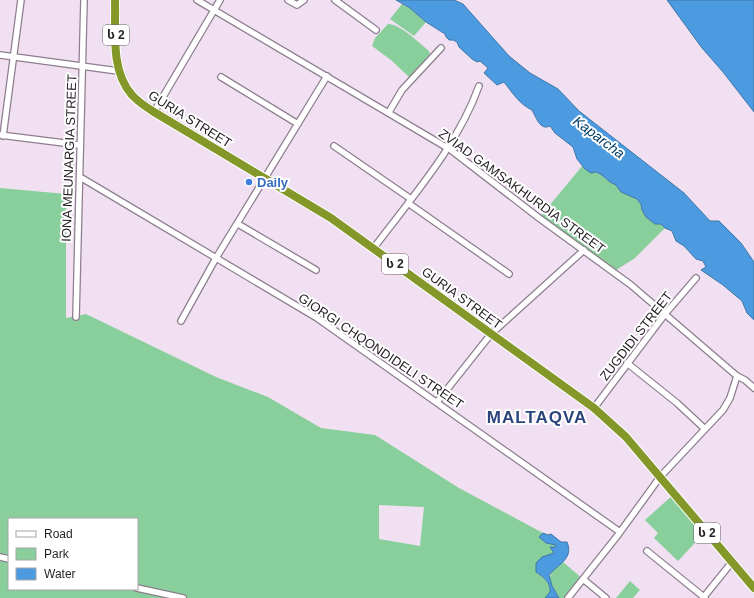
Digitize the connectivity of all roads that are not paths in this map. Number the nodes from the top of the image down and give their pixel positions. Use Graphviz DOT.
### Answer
graph roads {
  1 [pos="21,0"];
  2 [pos="84,0"];
  3 [pos="115,0"];
  4 [pos="197,0"];
  5 [pos="220,0"];
  6 [pos="288,0"];
  7 [pos="304,0"];
  8 [pos="334,0"];
  9 [pos="214,10"];
  10 [pos="376,30"];
  11 [pos="441,48"];
  12 [pos="0,56"];
  13 [pos="13,57"];
  14 [pos="82,66"];
  15 [pos="118,71"];
  16 [pos="327,76"];
  17 [pos="221,77"];
  18 [pos="479,86"];
  19 [pos="154,112"];
  20 [pos="389,112"];
  21 [pos="298,124"];
  22 [pos="2,135"];
  23 [pos="80,145"];
  24 [pos="334,146"];
  25 [pos="448,148"];
  26 [pos="80,177"];
  27 [pos="265,178"];
  28 [pos="409,201"];
  29 [pos="238,224"];
  30 [pos="373,249"];
  31 [pos="584,250"];
  32 [pos="216,258"];
  33 [pos="316,270"];
  34 [pos="509,274"];
  35 [pos="696,278"];
  36 [pos="665,314"];
  37 [pos="76,317"];
  38 [pos="181,321"];
  39 [pos="491,334"];
  40 [pos="627,363"];
  41 [pos="737,376"];
  42 [pos="754,388"];
  43 [pos="437,402"];
  44 [pos="594,408"];
  45 [pos="705,429"];
  46 [pos="660,478"];
  47 [pos="620,532"];
  48 [pos="647,551"];
  49 [pos="732,562"];
  50 [pos="583,579"];
  51 [pos="138,588"];
  52 [pos="754,588"];
  53 [pos="183,598"];
  54 [pos="568,598"];
  55 [pos="606,598"];
  56 [pos="704,598"];
  1 -- 13 [label="street"];
  2 -- 14 [label="street, IONA MEUNARGIA STREET"];
  3 -- 15 [label="highway, GURIA STREET / ს 2"];
  4 -- 9 [label="street, ZVIAD GAMSAKHURDIA STREET"];
  5 -- 9 [label="street"];
  6 -- 7 [label="street"];
  8 -- 10 [label="street"];
  9 -- 16 [label="street, ZVIAD GAMSAKHURDIA STREET"];
  9 -- 19 [label="street"];
  11 -- 20 [label="street"];
  12 -- 13 [label="street"];
  13 -- 14 [label="street"];
  13 -- 22 [label="street"];
  14 -- 15 [label="street"];
  14 -- 23 [label="street, IONA MEUNARGIA STREET"];
  15 -- 19 [label="highway, GURIA STREET / ს 2"];
  16 -- 20 [label="street, ZVIAD GAMSAKHURDIA STREET"];
  16 -- 21 [label="street"];
  17 -- 21 [label="street"];
  18 -- 25 [label="street"];
  19 -- 27 [label="highway, GURIA STREET / ს 2"];
  20 -- 25 [label="street, ZVIAD GAMSAKHURDIA STREET"];
  21 -- 27 [label="street"];
  22 -- 23 [label="street"];
  23 -- 26 [label="street, IONA MEUNARGIA STREET"];
  24 -- 28 [label="street"];
  25 -- 28 [label="street"];
  25 -- 31 [label="street, ZVIAD GAMSAKHURDIA STREET"];
  26 -- 32 [label="street, GIORGI CHQONDIDELI STREET"];
  26 -- 37 [label="street, IONA MEUNARGIA STREET"];
  27 -- 29 [label="street"];
  27 -- 30 [label="highway, GURIA STREET / ს 2"];
  28 -- 30 [label="street"];
  28 -- 34 [label="street"];
  29 -- 32 [label="street"];
  29 -- 33 [label="street"];
  30 -- 39 [label="highway, GURIA STREET / ს 2"];
  31 -- 36 [label="street, ZVIAD GAMSAKHURDIA STREET"];
  31 -- 39 [label="street"];
  32 -- 38 [label="street"];
  32 -- 43 [label="street, GIORGI CHQONDIDELI STREET"];
  35 -- 36 [label="street, ZUGDIDI STREET"];
  36 -- 40 [label="street, ZUGDIDI STREET"];
  36 -- 41 [label="street, ZVIAD GAMSAKHURDIA STREET"];
  39 -- 43 [label="street"];
  39 -- 44 [label="highway, GURIA STREET / ს 2"];
  40 -- 44 [label="street, ZUGDIDI STREET"];
  40 -- 45 [label="street"];
  41 -- 42 [label="street, ZVIAD GAMSAKHURDIA STREET"];
  41 -- 45 [label="street"];
  43 -- 47 [label="street, GIORGI CHQONDIDELI STREET"];
  44 -- 46 [label="highway, GURIA STREET / ს 2"];
  45 -- 46 [label="street"];
  46 -- 47 [label="street"];
  46 -- 49 [label="highway, GURIA STREET / ს 2"];
  47 -- 50 [label="street"];
  48 -- 56 [label="street"];
  49 -- 52 [label="highway, GURIA STREET / ს 2"];
  49 -- 56 [label="street"];
  50 -- 54 [label="street"];
  50 -- 55 [label="street"];
  51 -- 53 [label="street"];
}
